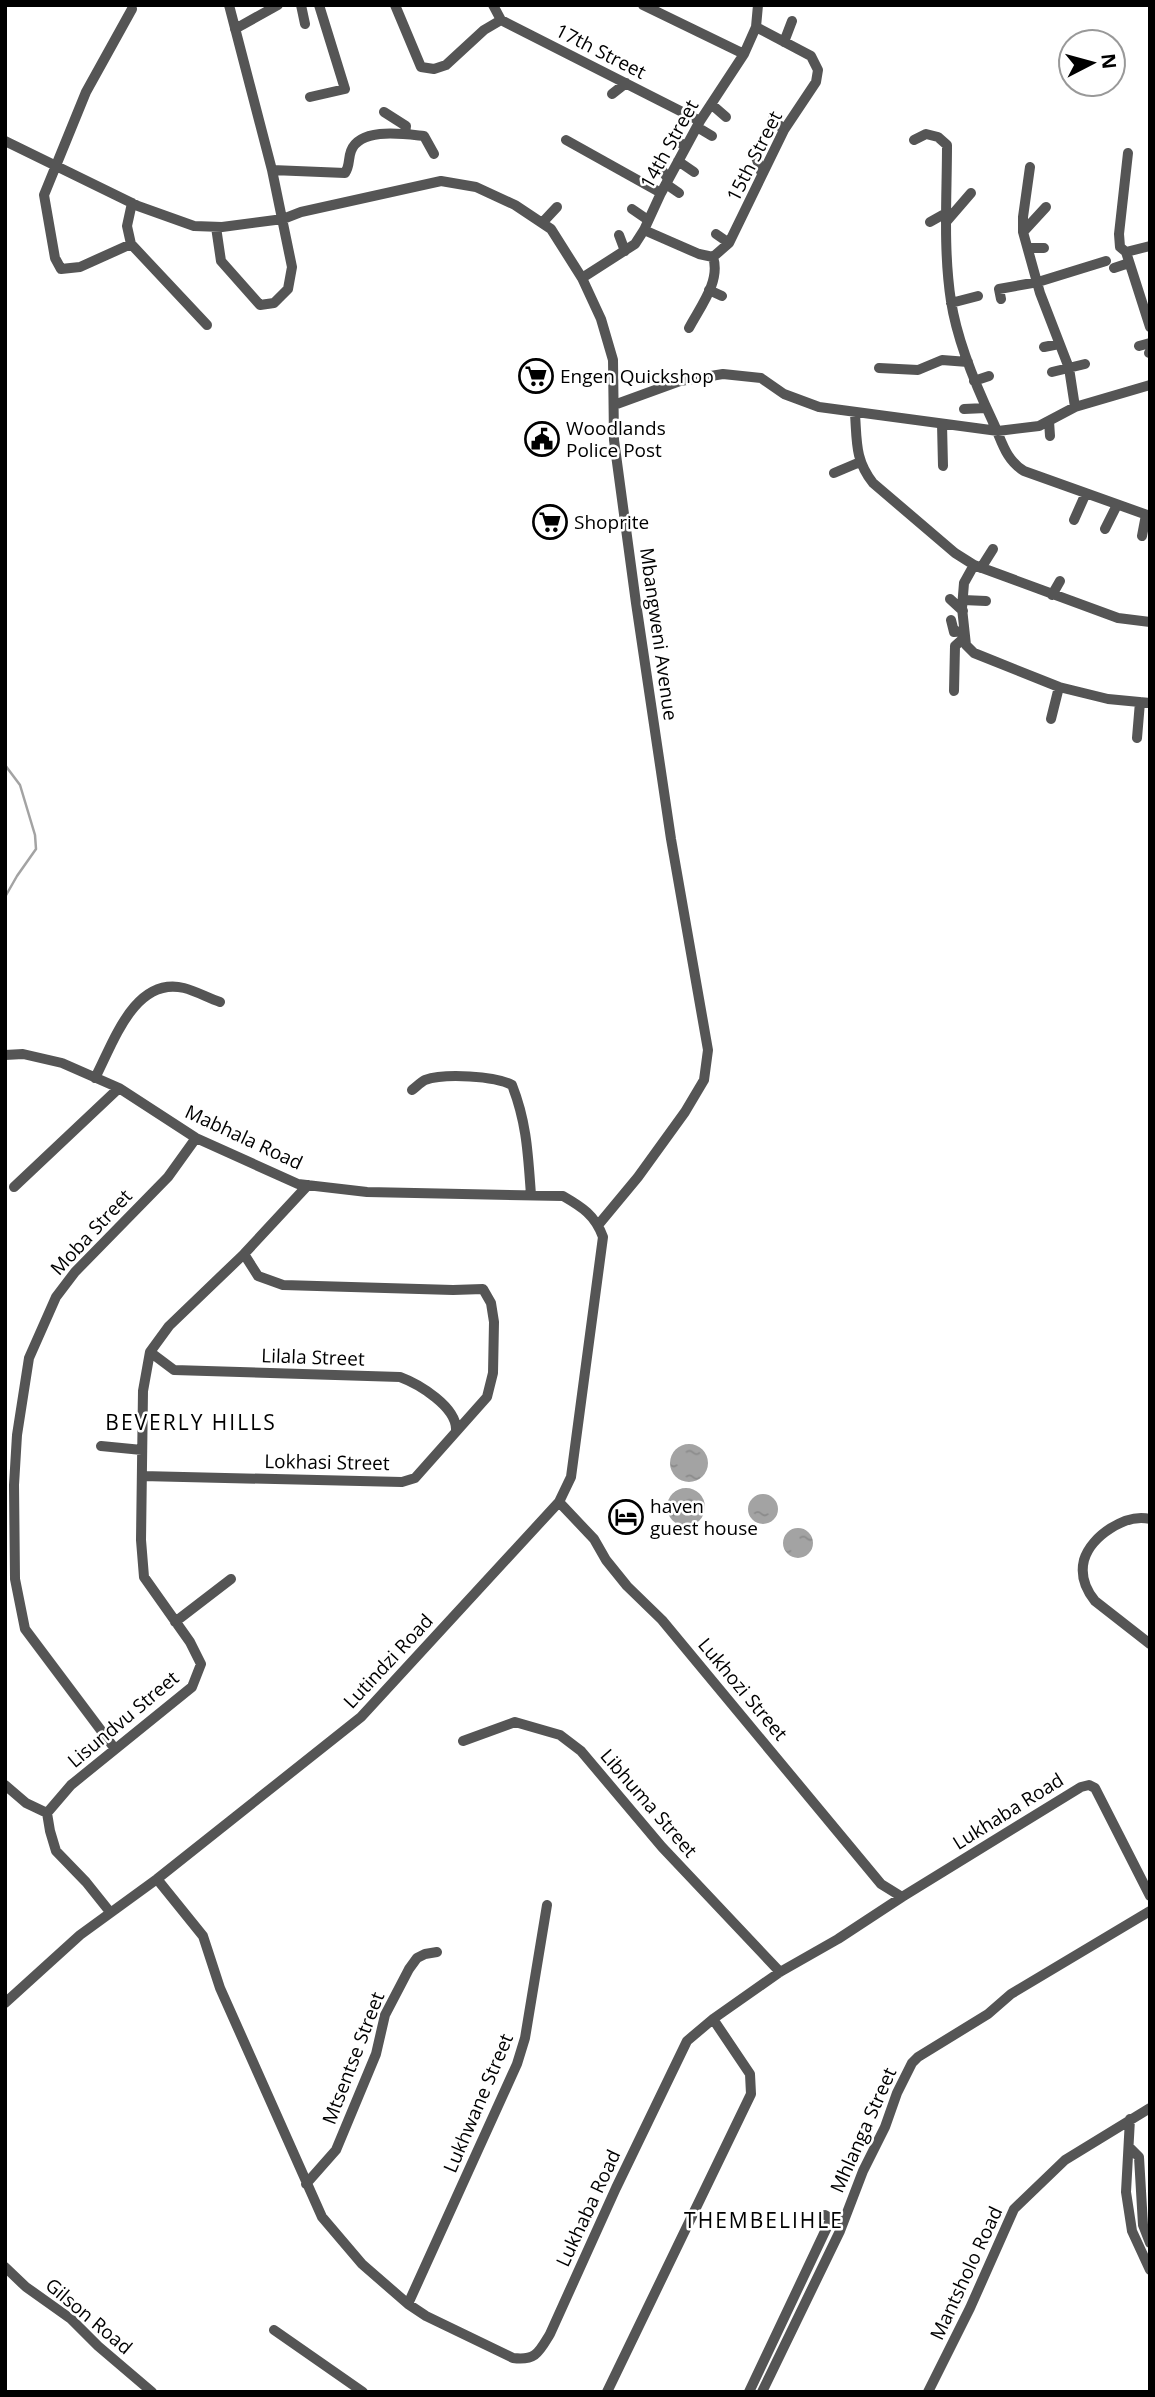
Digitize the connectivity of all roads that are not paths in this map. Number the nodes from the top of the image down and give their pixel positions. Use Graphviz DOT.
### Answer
graph roads {
  1 [pos="229,5"];
  2 [pos="278,5"];
  3 [pos="300,5"];
  4 [pos="319,5"];
  5 [pos="396,5"];
  6 [pos="493,5"];
  7 [pos="643,5"];
  8 [pos="758,5"];
  9 [pos="132,9"];
  10 [pos="665,10"];
  11 [pos="501,20"];
  12 [pos="792,21"];
  13 [pos="306,24"];
  14 [pos="756,27"];
  15 [pos="235,29"];
  16 [pos="784,42"];
  17 [pos="744,54"];
  18 [pos="626,83"];
  19 [pos="612,94"];
  20 [pos="310,97"];
  21 [pos="711,104"];
  22 [pos="384,112"];
  23 [pos="726,117"];
  24 [pos="773,119"];
  25 [pos="699,124"];
  26 [pos="784,130"];
  27 [pos="405,134"];
  28 [pos="712,136"];
  29 [pos="672,137"];
  30 [pos="915,140"];
  31 [pos="5,141"];
  32 [pos="573,141"];
  33 [pos="686,147"];
  34 [pos="1128,153"];
  35 [pos="434,154"];
  36 [pos="756,157"];
  37 [pos="678,161"];
  38 [pos="658,164"];
  39 [pos="56,166"];
  40 [pos="1030,167"];
  41 [pos="272,170"];
  42 [pos="694,172"];
  43 [pos="762,174"];
  44 [pos="665,185"];
  45 [pos="971,193"];
  46 [pos="679,194"];
  47 [pos="131,203"];
  48 [pos="557,207"];
  49 [pos="1046,207"];
  50 [pos="632,209"];
  51 [pos="946,218"];
  52 [pos="284,219"];
  53 [pos="930,222"];
  54 [pos="542,223"];
  55 [pos="646,225"];
  56 [pos="216,226"];
  57 [pos="682,233"];
  58 [pos="716,234"];
  59 [pos="619,235"];
  60 [pos="1012,239"];
  61 [pos="1026,239"];
  62 [pos="729,243"];
  63 [pos="131,244"];
  64 [pos="673,244"];
  65 [pos="1044,248"];
  66 [pos="1149,248"];
  67 [pos="625,251"];
  68 [pos="713,257"];
  69 [pos="1128,258"];
  70 [pos="936,269"];
  71 [pos="948,270"];
  72 [pos="582,278"];
  73 [pos="1038,282"];
  74 [pos="709,290"];
  75 [pos="722,296"];
  76 [pos="978,296"];
  77 [pos="1001,299"];
  78 [pos="951,303"];
  79 [pos="1143,309"];
  80 [pos="1064,322"];
  81 [pos="207,325"];
  82 [pos="1051,325"];
  83 [pos="1150,327"];
  84 [pos="689,328"];
  85 [pos="976,339"];
  86 [pos="1059,344"];
  87 [pos="963,345"];
  88 [pos="1044,347"];
  89 [pos="968,362"];
  90 [pos="1085,364"];
  91 [pos="879,368"];
  92 [pos="1069,368"];
  93 [pos="1052,372"];
  94 [pos="989,376"];
  95 [pos="974,381"];
  96 [pos="1108,383"];
  97 [pos="1150,385"];
  98 [pos="1112,396"];
  99 [pos="1058,401"];
  100 [pos="614,405"];
  101 [pos="1075,407"];
  102 [pos="986,408"];
  103 [pos="964,409"];
  104 [pos="855,414"];
  105 [pos="1061,415"];
  106 [pos="1049,421"];
  107 [pos="942,424"];
  108 [pos="998,432"];
  109 [pos="1050,436"];
  110 [pos="860,463"];
  111 [pos="943,466"];
  112 [pos="834,474"];
  113 [pos="1081,492"];
  114 [pos="1117,505"];
  115 [pos="1148,515"];
  116 [pos="1071,519"];
  117 [pos="1105,529"];
  118 [pos="1142,536"];
  119 [pos="993,549"];
  120 [pos="977,567"];
  121 [pos="1025,572"];
  122 [pos="1060,581"];
  123 [pos="1021,583"];
  124 [pos="1052,595"];
  125 [pos="950,599"];
  126 [pos="986,601"];
  127 [pos="963,606"];
  128 [pos="1150,615"];
  129 [pos="951,620"];
  130 [pos="1150,622"];
  131 [pos="965,634"];
  132 [pos="1059,687"];
  133 [pos="954,691"];
  134 [pos="1145,702"];
  135 [pos="1051,719"];
  136 [pos="1137,738"];
  137 [pos="220,1002"];
  138 [pos="5,1055"];
  139 [pos="95,1078"];
  140 [pos="119,1088"];
  141 [pos="412,1090"];
  142 [pos="196,1138"];
  143 [pos="308,1185"];
  144 [pos="14,1187"];
  145 [pos="531,1195"];
  146 [pos="598,1224"];
  147 [pos="244,1254"];
  148 [pos="150,1352"];
  149 [pos="456,1430"];
  150 [pos="101,1446"];
  151 [pos="142,1450"];
  152 [pos="142,1476"];
  153 [pos="559,1502"];
  154 [pos="1150,1519"];
  155 [pos="231,1579"];
  156 [pos="175,1622"];
  157 [pos="1150,1644"];
  158 [pos="463,1741"];
  159 [pos="115,1749"];
  160 [pos="5,1785"];
  161 [pos="47,1813"];
  162 [pos="157,1880"];
  163 [pos="1150,1896"];
  164 [pos="902,1897"];
  165 [pos="547,1905"];
  166 [pos="1150,1911"];
  167 [pos="110,1912"];
  168 [pos="437,1952"];
  169 [pos="780,1972"];
  170 [pos="6,2000"];
  171 [pos="713,2018"];
  172 [pos="1150,2108"];
  173 [pos="1130,2119"];
  174 [pos="1129,2147"];
  175 [pos="306,2184"];
  176 [pos="825,2215"];
  177 [pos="1150,2243"];
  178 [pos="5,2267"];
  179 [pos="1150,2270"];
  180 [pos="408,2304"];
  181 [pos="274,2330"];
  182 [pos="152,2392"];
  183 [pos="363,2392"];
  184 [pos="607,2392"];
  185 [pos="749,2392"];
  186 [pos="762,2392"];
  187 [pos="928,2392"];
  1 -- 15 [label="street"];
  2 -- 15 [label="street"];
  3 -- 13 [label="street"];
  4 -- 20 [label="street"];
  5 -- 11 [label="street"];
  6 -- 11 [label="street"];
  7 -- 10 [label="street"];
  8 -- 14 [label="street, 14th Street"];
  9 -- 39 [label="street"];
  10 -- 17 [label="street"];
  11 -- 18 [label="street, 17th Street"];
  12 -- 16 [label="street"];
  14 -- 16 [label="street, 15th Street"];
  14 -- 17 [label="street, 14th Street"];
  15 -- 41 [label="street"];
  16 -- 26 [label="street, 15th Street"];
  17 -- 21 [label="street, 14th Street"];
  18 -- 19 [label="street"];
  18 -- 25 [label="street, 17th Street"];
  21 -- 23 [label="street"];
  21 -- 25 [label="street, 14th Street"];
  22 -- 27 [label="street"];
  24 -- 26 [label="street"];
  25 -- 28 [label="street, 17th Street"];
  25 -- 33 [label="street, 14th Street"];
  26 -- 43 [label="street, 15th Street"];
  27 -- 35 [label="street"];
  27 -- 41 [label="street"];
  29 -- 33 [label="street"];
  30 -- 51 [label="street"];
  31 -- 39 [label="street, Mbangweni Avenue"];
  32 -- 44 [label="street"];
  33 -- 37 [label="street, 14th Street"];
  34 -- 69 [label="street"];
  36 -- 43 [label="street"];
  37 -- 42 [label="street"];
  37 -- 44 [label="street, 14th Street"];
  38 -- 44 [label="street"];
  39 -- 47 [label="street, Mbangweni Avenue"];
  39 -- 63 [label="street"];
  40 -- 61 [label="street"];
  41 -- 52 [label="street"];
  43 -- 62 [label="street, 15th Street"];
  44 -- 46 [label="street"];
  44 -- 55 [label="street, 14th Street"];
  45 -- 51 [label="street"];
  47 -- 56 [label="street, Mbangweni Avenue"];
  47 -- 63 [label="street"];
  48 -- 54 [label="street"];
  49 -- 61 [label="street"];
  50 -- 55 [label="street"];
  51 -- 53 [label="street"];
  51 -- 71 [label="street"];
  52 -- 54 [label="street, Mbangweni Avenue"];
  52 -- 56 [label="street, Mbangweni Avenue"];
  52 -- 56 [label="street"];
  54 -- 72 [label="street, Mbangweni Avenue"];
  55 -- 64 [label="street"];
  55 -- 67 [label="street, 14th Street"];
  57 -- 64 [label="street"];
  58 -- 62 [label="street"];
  59 -- 67 [label="street"];
  60 -- 61 [label="street"];
  61 -- 65 [label="street"];
  61 -- 73 [label="street"];
  62 -- 68 [label="street, 15th Street"];
  63 -- 81 [label="street"];
  64 -- 68 [label="street"];
  66 -- 69 [label="street"];
  67 -- 72 [label="street, 14th Street"];
  68 -- 74 [label="street"];
  69 -- 73 [label="street"];
  69 -- 79 [label="street"];
  70 -- 71 [label="street"];
  71 -- 78 [label="street"];
  72 -- 100 [label="street, Mbangweni Avenue"];
  73 -- 77 [label="street"];
  73 -- 82 [label="street"];
  74 -- 75 [label="street"];
  74 -- 84 [label="street"];
  76 -- 78 [label="street"];
  78 -- 87 [label="street"];
  79 -- 83 [label="street"];
  80 -- 82 [label="street"];
  82 -- 86 [label="street"];
  85 -- 87 [label="street"];
  86 -- 88 [label="street"];
  86 -- 92 [label="street"];
  87 -- 89 [label="street"];
  89 -- 91 [label="street"];
  89 -- 95 [label="street"];
  90 -- 92 [label="street"];
  92 -- 93 [label="street"];
  92 -- 101 [label="street"];
  94 -- 95 [label="street"];
  95 -- 102 [label="street"];
  96 -- 98 [label="street"];
  97 -- 98 [label="street"];
  98 -- 101 [label="street"];
  99 -- 105 [label="street"];
  100 -- 104 [label="street"];
  100 -- 146 [label="street, Mbangweni Avenue"];
  101 -- 105 [label="street"];
  102 -- 103 [label="street"];
  102 -- 108 [label="street"];
  104 -- 107 [label="street"];
  104 -- 110 [label="street"];
  105 -- 106 [label="street"];
  106 -- 108 [label="street"];
  106 -- 109 [label="street"];
  107 -- 108 [label="street"];
  107 -- 111 [label="street"];
  108 -- 113 [label="street"];
  110 -- 112 [label="street"];
  110 -- 120 [label="street"];
  113 -- 114 [label="street"];
  113 -- 116 [label="street"];
  114 -- 115 [label="street"];
  114 -- 117 [label="street"];
  115 -- 118 [label="street"];
  119 -- 120 [label="street"];
  120 -- 123 [label="street"];
  120 -- 127 [label="street"];
  121 -- 123 [label="street"];
  122 -- 124 [label="street"];
  123 -- 124 [label="street"];
  124 -- 130 [label="street"];
  125 -- 127 [label="street"];
  126 -- 127 [label="street"];
  127 -- 131 [label="street"];
  128 -- 130 [label="street"];
  129 -- 131 [label="street"];
  131 -- 132 [label="street"];
  131 -- 133 [label="street"];
  132 -- 134 [label="street"];
  132 -- 135 [label="street"];
  134 -- 136 [label="street"];
  137 -- 139 [label="street"];
  138 -- 139 [label="street, Mabhala Road"];
  139 -- 140 [label="street, Mabhala Road"];
  140 -- 142 [label="street, Mabhala Road"];
  140 -- 144 [label="street"];
  141 -- 145 [label="street"];
  142 -- 143 [label="street, Mabhala Road"];
  142 -- 159 [label="street, Moba Street"];
  143 -- 145 [label="street, Mabhala Road"];
  143 -- 147 [label="street, Lisundvu Street"];
  145 -- 146 [label="street, Mabhala Road"];
  146 -- 153 [label="street, Lutindzi Road"];
  147 -- 148 [label="street, Lisundvu Street"];
  147 -- 149 [label="street, Lokhasi Street"];
  148 -- 149 [label="street, Lilala Street"];
  148 -- 151 [label="street, Lisundvu Street"];
  149 -- 152 [label="street, Lokhasi Street"];
  150 -- 151 [label="street"];
  151 -- 152 [label="street, Lisundvu Street"];
  152 -- 156 [label="street, Lisundvu Street"];
  153 -- 162 [label="street, Lutindzi Road"];
  153 -- 164 [label="street, Lukhozi Street"];
  154 -- 157 [label="street"];
  155 -- 156 [label="street"];
  156 -- 159 [label="street, Lisundvu Street"];
  158 -- 169 [label="street, Libhuma Street"];
  159 -- 161 [label="street, Lisundvu Street"];
  160 -- 161 [label="street"];
  161 -- 167 [label="street"];
  162 -- 167 [label="street, Lutindzi Road"];
  162 -- 175 [label="street, Lukhaba Road"];
  163 -- 164 [label="street, Lukhaba Road"];
  164 -- 169 [label="street, Lukhaba Road"];
  165 -- 180 [label="street, Lukhwane Street"];
  166 -- 186 [label="street, Mhlanga Street"];
  167 -- 170 [label="street, Lutindzi Road"];
  168 -- 175 [label="street, Mtsentse Street"];
  169 -- 171 [label="street, Lukhaba Road"];
  171 -- 180 [label="street, Lukhaba Road"];
  171 -- 184 [label="street"];
  172 -- 173 [label="street, Mantsholo Road"];
  173 -- 174 [label="street"];
  173 -- 187 [label="street, Mantsholo Road"];
  174 -- 177 [label="street"];
  174 -- 179 [label="street"];
  175 -- 180 [label="street, Lukhaba Road"];
  176 -- 185 [label="street"];
  178 -- 182 [label="street, Gilson Road"];
  181 -- 183 [label="street"];
}
